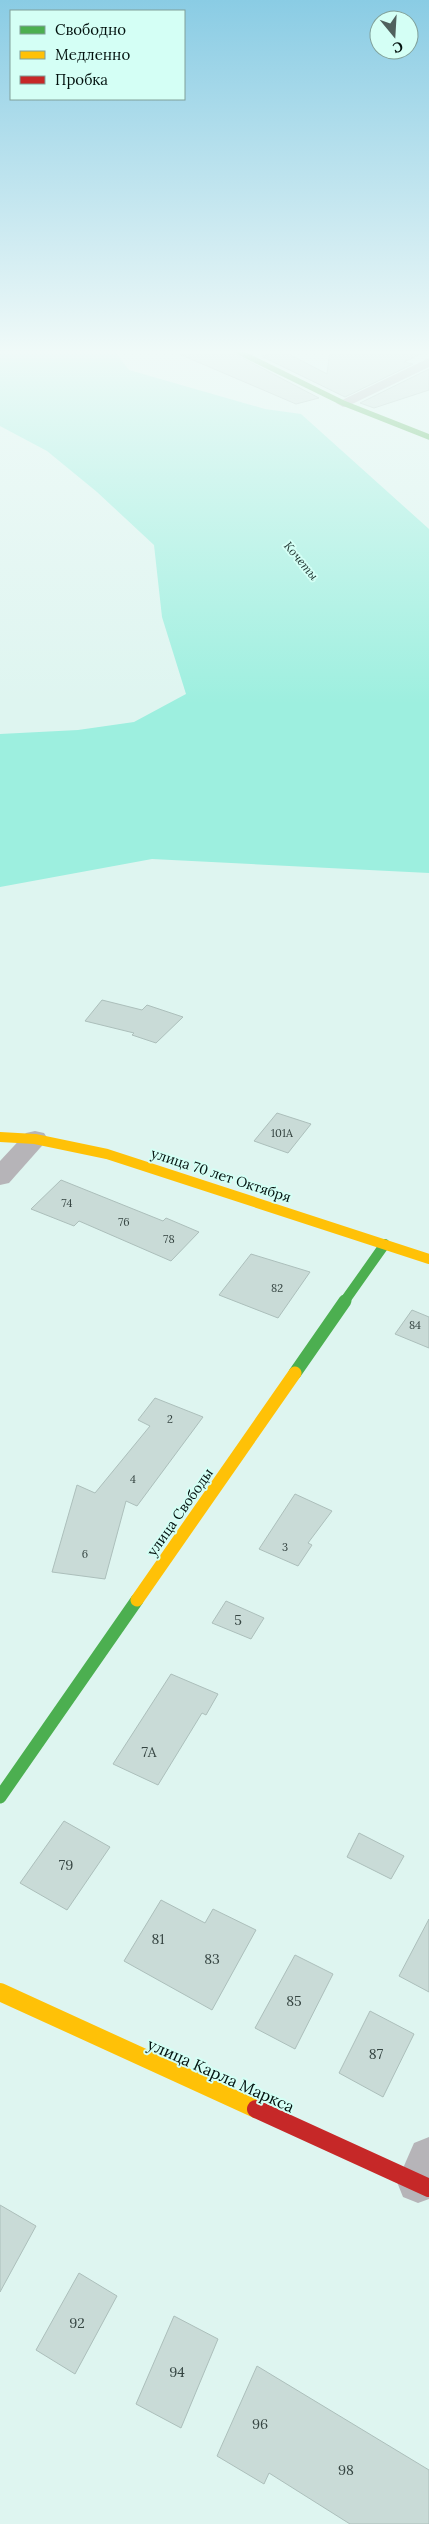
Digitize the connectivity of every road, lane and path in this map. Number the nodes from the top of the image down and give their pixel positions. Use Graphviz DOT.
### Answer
graph roads {
  1 [pos="0,1137"];
  2 [pos="35,1139"];
  3 [pos="0,1177"];
  4 [pos="386,1244"];
  5 [pos="429,1259"];
  6 [pos="0,1798"];
  7 [pos="0,1992"];
  8 [pos="425,2176"];
  1 -- 2 [label="street, улица 70 лет Октября"];
  2 -- 3 [label="street"];
  2 -- 4 [label="street, улица 70 лет Октября"];
  4 -- 5 [label="street, улица 70 лет Октября"];
  4 -- 6 [label="street, улица Свободы"];
  7 -- 8 [label="street, улица Карла Маркса"];
}
